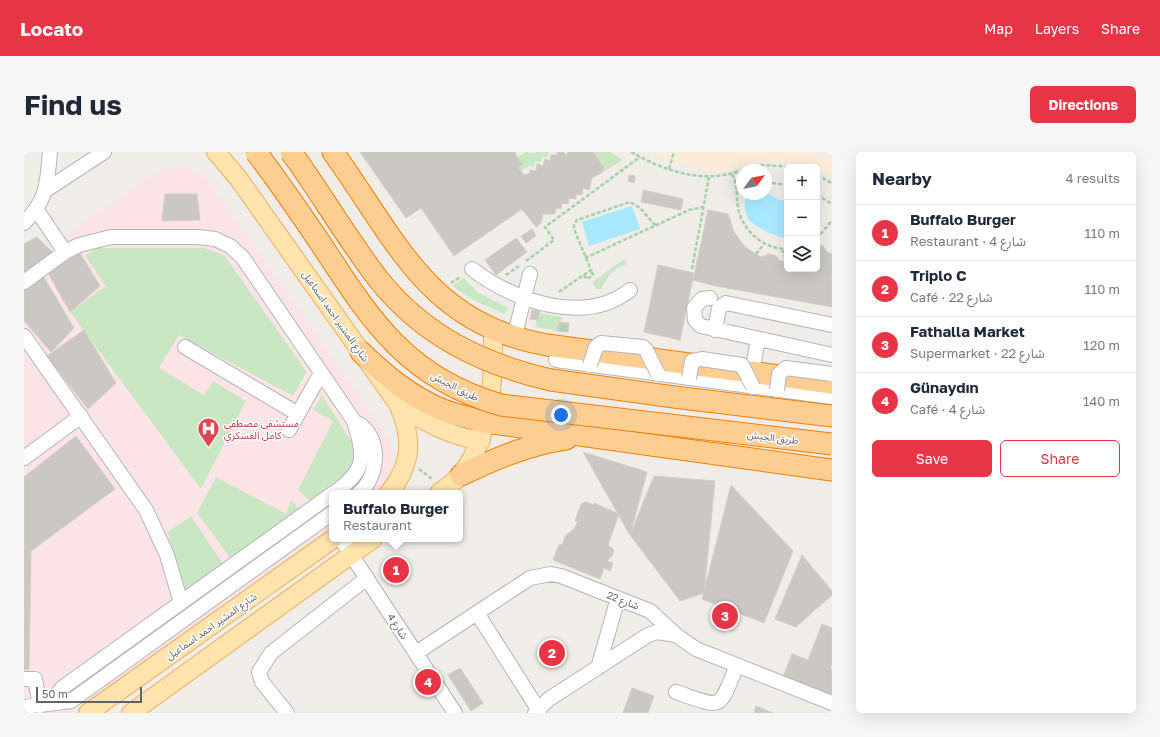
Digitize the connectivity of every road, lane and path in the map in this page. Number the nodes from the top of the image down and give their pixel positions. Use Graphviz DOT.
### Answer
graph roads {
  1 [pos="50,152"];
  2 [pos="104,152"];
  3 [pos="216,152"];
  4 [pos="256,152"];
  5 [pos="291,152"];
  6 [pos="333,152"];
  7 [pos="631,152"];
  8 [pos="674,152"];
  9 [pos="640,157"];
  10 [pos="772,166"];
  11 [pos="784,166"];
  12 [pos="669,169"];
  13 [pos="736,173"];
  14 [pos="732,174"];
  15 [pos="709,177"];
  16 [pos="820,177"];
  17 [pos="736,183"];
  18 [pos="772,183"];
  19 [pos="832,183"];
  20 [pos="784,185"];
  21 [pos="46,190"];
  22 [pos="820,197"];
  23 [pos="738,200"];
  24 [pos="832,204"];
  25 [pos="703,207"];
  26 [pos="36,209"];
  27 [pos="832,220"];
  28 [pos="24,223"];
  29 [pos="656,226"];
  30 [pos="819,236"];
  31 [pos="764,244"];
  32 [pos="782,249"];
  33 [pos="65,252"];
  34 [pos="756,254"];
  35 [pos="784,255"];
  36 [pos="585,258"];
  37 [pos="472,269"];
  38 [pos="692,269"];
  39 [pos="591,270"];
  40 [pos="530,274"];
  41 [pos="584,275"];
  42 [pos="24,282"];
  43 [pos="445,282"];
  44 [pos="494,284"];
  45 [pos="630,290"];
  46 [pos="524,297"];
  47 [pos="710,298"];
  48 [pos="543,303"];
  49 [pos="832,325"];
  50 [pos="493,330"];
  51 [pos="715,330"];
  52 [pos="24,336"];
  53 [pos="514,338"];
  54 [pos="758,339"];
  55 [pos="186,347"];
  56 [pos="362,352"];
  57 [pos="832,355"];
  58 [pos="556,360"];
  59 [pos="590,365"];
  60 [pos="321,373"];
  61 [pos="658,374"];
  62 [pos="832,374"];
  63 [pos="689,378"];
  64 [pos="752,379"];
  65 [pos="832,383"];
  66 [pos="777,390"];
  67 [pos="832,397"];
  68 [pos="398,404"];
  69 [pos="298,414"];
  70 [pos="81,416"];
  71 [pos="832,416"];
  72 [pos="354,421"];
  73 [pos="289,430"];
  74 [pos="483,431"];
  75 [pos="590,437"];
  76 [pos="832,444"];
  77 [pos="408,456"];
  78 [pos="24,458"];
  79 [pos="832,470"];
  80 [pos="449,485"];
  81 [pos="338,490"];
  82 [pos="361,490"];
  83 [pos="391,490"];
  84 [pos="329,497"];
  85 [pos="329,515"];
  86 [pos="329,542"];
  87 [pos="343,542"];
  88 [pos="369,542"];
  89 [pos="351,554"];
  90 [pos="367,578"];
  91 [pos="618,598"];
  92 [pos="181,603"];
  93 [pos="477,613"];
  94 [pos="676,634"];
  95 [pos="416,653"];
  96 [pos="738,665"];
  97 [pos="598,668"];
  98 [pos="24,679"];
  99 [pos="676,692"];
  100 [pos="46,704"];
  101 [pos="828,706"];
  102 [pos="24,708"];
  103 [pos="537,711"];
  104 [pos="88,713"];
  105 [pos="131,713"];
  106 [pos="287,713"];
  107 [pos="455,713"];
  1 -- 21 [label="street"];
  2 -- 21 [label="street"];
  3 -- 56 [label="main road, شارع المشير احمد اسماعيل"];
  4 -- 76 [label="highway, طريق الجيش, bridge"];
  5 -- 71 [label="highway, bridge"];
  6 -- 50 [label="highway"];
  7 -- 9 [label="path"];
  8 -- 12 [label="path"];
  9 -- 12 [label="path"];
  9 -- 44 [label="path"];
  10 -- 11 [label="path"];
  12 -- 15 [label="path"];
  13 -- 14 [label="path"];
  14 -- 15 [label="path"];
  14 -- 17 [label="path"];
  15 -- 25 [label="path"];
  16 -- 19 [label="path"];
  18 -- 20 [label="path"];
  21 -- 26 [label="street"];
  22 -- 24 [label="path"];
  23 -- 31 [label="path"];
  25 -- 29 [label="path"];
  25 -- 38 [label="path"];
  26 -- 28 [label="street"];
  26 -- 33 [label="street"];
  27 -- 30 [label="path"];
  29 -- 36 [label="path"];
  29 -- 36 [label="path"];
  31 -- 32 [label="path"];
  31 -- 34 [label="path"];
  32 -- 35 [label="path"];
  33 -- 42 [label="street"];
  33 -- 60 [label="street"];
  36 -- 39 [label="path"];
  37 -- 43 [label="path"];
  37 -- 44 [label="street"];
  39 -- 41 [label="path"];
  39 -- 41 [label="path"];
  40 -- 46 [label="street"];
  41 -- 48 [label="path"];
  44 -- 46 [label="street"];
  45 -- 48 [label="street"];
  46 -- 48 [label="street"];
  46 -- 53 [label="street"];
  47 -- 51 [label="street"];
  49 -- 51 [label="street"];
  50 -- 53 [label="highway"];
  50 -- 74 [label="main road"];
  51 -- 54 [label="street"];
  52 -- 70 [label="street"];
  53 -- 64 [label="highway"];
  54 -- 57 [label="street"];
  54 -- 64 [label="street"];
  55 -- 69 [label="street"];
  56 -- 68 [label="main road, شارع المشير احمد اسماعيل"];
  56 -- 74 [label="highway"];
  58 -- 59 [label="street"];
  59 -- 61 [label="street"];
  59 -- 61 [label="street, bridge"];
  60 -- 69 [label="street"];
  60 -- 72 [label="street"];
  61 -- 63 [label="street"];
  62 -- 66 [label="street, bridge"];
  63 -- 64 [label="street"];
  63 -- 64 [label="street, bridge"];
  64 -- 65 [label="highway"];
  64 -- 66 [label="street"];
  66 -- 67 [label="street"];
  68 -- 74 [label="main road"];
  68 -- 77 [label="main road, شارع المشير احمد اسماعيل"];
  69 -- 73 [label="street"];
  70 -- 78 [label="street"];
  70 -- 92 [label="street"];
  72 -- 81 [label="street"];
  72 -- 82 [label="street"];
  74 -- 75 [label="highway"];
  74 -- 80 [label="main road"];
  75 -- 79 [label="highway"];
  75 -- 80 [label="highway"];
  77 -- 80 [label="path"];
  77 -- 83 [label="main road, شارع المشير احمد اسماعيل"];
  84 -- 92 [label="street"];
  85 -- 100 [label="street"];
  86 -- 104 [label="main road, شارع المشير احمد اسماعيل"];
  87 -- 89 [label="street, شارع 4"];
  88 -- 89 [label="main road"];
  89 -- 90 [label="street, شارع 4"];
  89 -- 105 [label="main road"];
  90 -- 95 [label="street, شارع 4"];
  90 -- 106 [label="street"];
  91 -- 93 [label="street, شارع 22"];
  91 -- 94 [label="street, شارع 22"];
  91 -- 97 [label="street"];
  92 -- 100 [label="street"];
  93 -- 95 [label="street, شارع 22"];
  93 -- 103 [label="street"];
  94 -- 96 [label="street, شارع 22"];
  94 -- 97 [label="street"];
  95 -- 107 [label="street, شارع 4"];
  96 -- 99 [label="street"];
  96 -- 101 [label="street, شارع 22"];
  97 -- 103 [label="street"];
  98 -- 100 [label="street"];
  100 -- 102 [label="street"];
}
